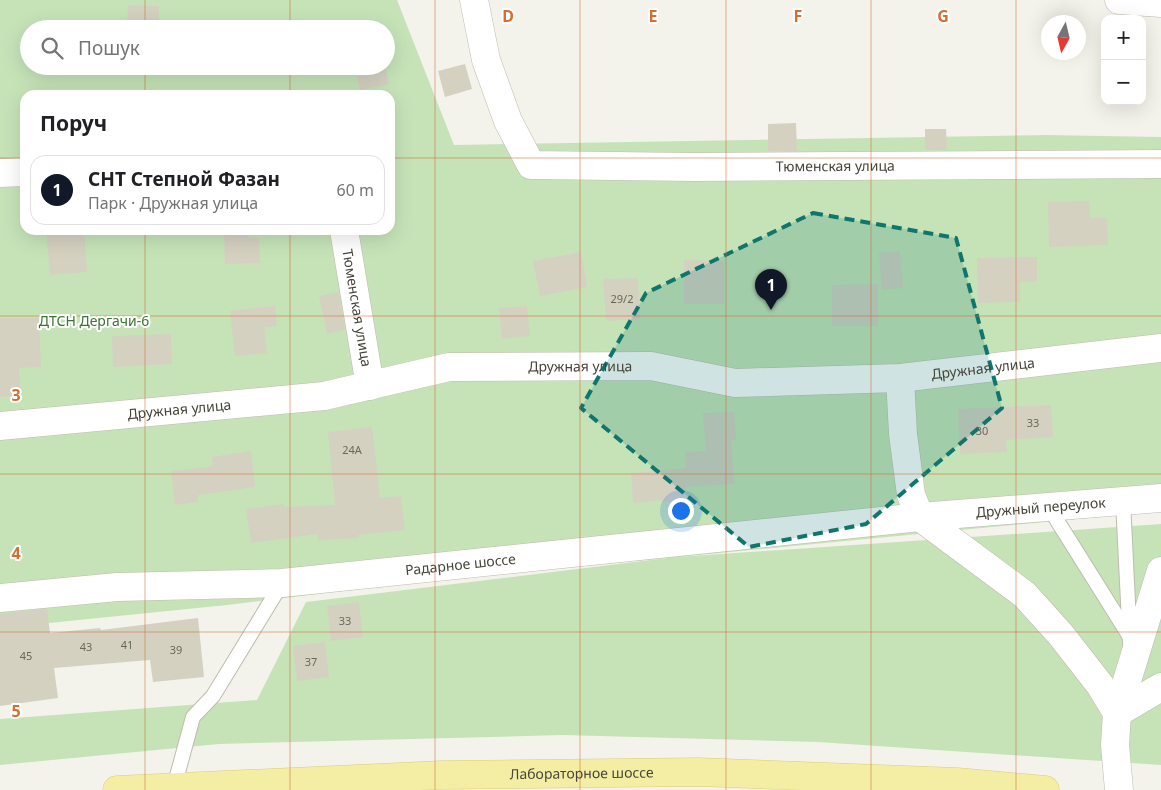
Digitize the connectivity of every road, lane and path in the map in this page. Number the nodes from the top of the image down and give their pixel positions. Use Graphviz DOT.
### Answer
graph roads {
  1 [pos="474,0"];
  2 [pos="1119,0"];
  3 [pos="1161,3"];
  4 [pos="1150,164"];
  5 [pos="20,172"];
  6 [pos="0,174"];
  7 [pos="345,235"];
  8 [pos="1161,348"];
  9 [pos="900,378"];
  10 [pos="370,386"];
  11 [pos="0,426"];
  12 [pos="1161,498"];
  13 [pos="1123,501"];
  14 [pos="1048,506"];
  15 [pos="920,517"];
  16 [pos="1161,571"];
  17 [pos="282,584"];
  18 [pos="0,598"];
  19 [pos="1130,637"];
  20 [pos="1132,666"];
  21 [pos="1161,687"];
  22 [pos="1117,713"];
  23 [pos="174,787"];
  24 [pos="117,790"];
  25 [pos="1045,790"];
  26 [pos="1119,790"];
  1 -- 4 [label="street, Тюменская улица"];
  2 -- 3 [label="street"];
  5 -- 6 [label="street"];
  7 -- 10 [label="street, Тюменская улица"];
  8 -- 9 [label="street, Дружная улица"];
  9 -- 10 [label="street, Дружная улица"];
  9 -- 15 [label="street"];
  10 -- 11 [label="street, Дружная улица"];
  12 -- 13 [label="street, Дружный переулок"];
  13 -- 14 [label="street, Дружный переулок"];
  13 -- 19 [label="lane"];
  14 -- 15 [label="street, Дружный переулок"];
  14 -- 19 [label="lane"];
  15 -- 17 [label="street, Радарное шоссе"];
  15 -- 22 [label="street"];
  16 -- 20 [label="street"];
  17 -- 18 [label="street, Радарное шоссе"];
  17 -- 23 [label="lane"];
  19 -- 20 [label="lane"];
  20 -- 22 [label="street"];
  21 -- 22 [label="street"];
  22 -- 26 [label="street"];
  23 -- 24 [label="main road, Лабораторное шоссе"];
  23 -- 25 [label="main road, Лабораторное шоссе"];
}
